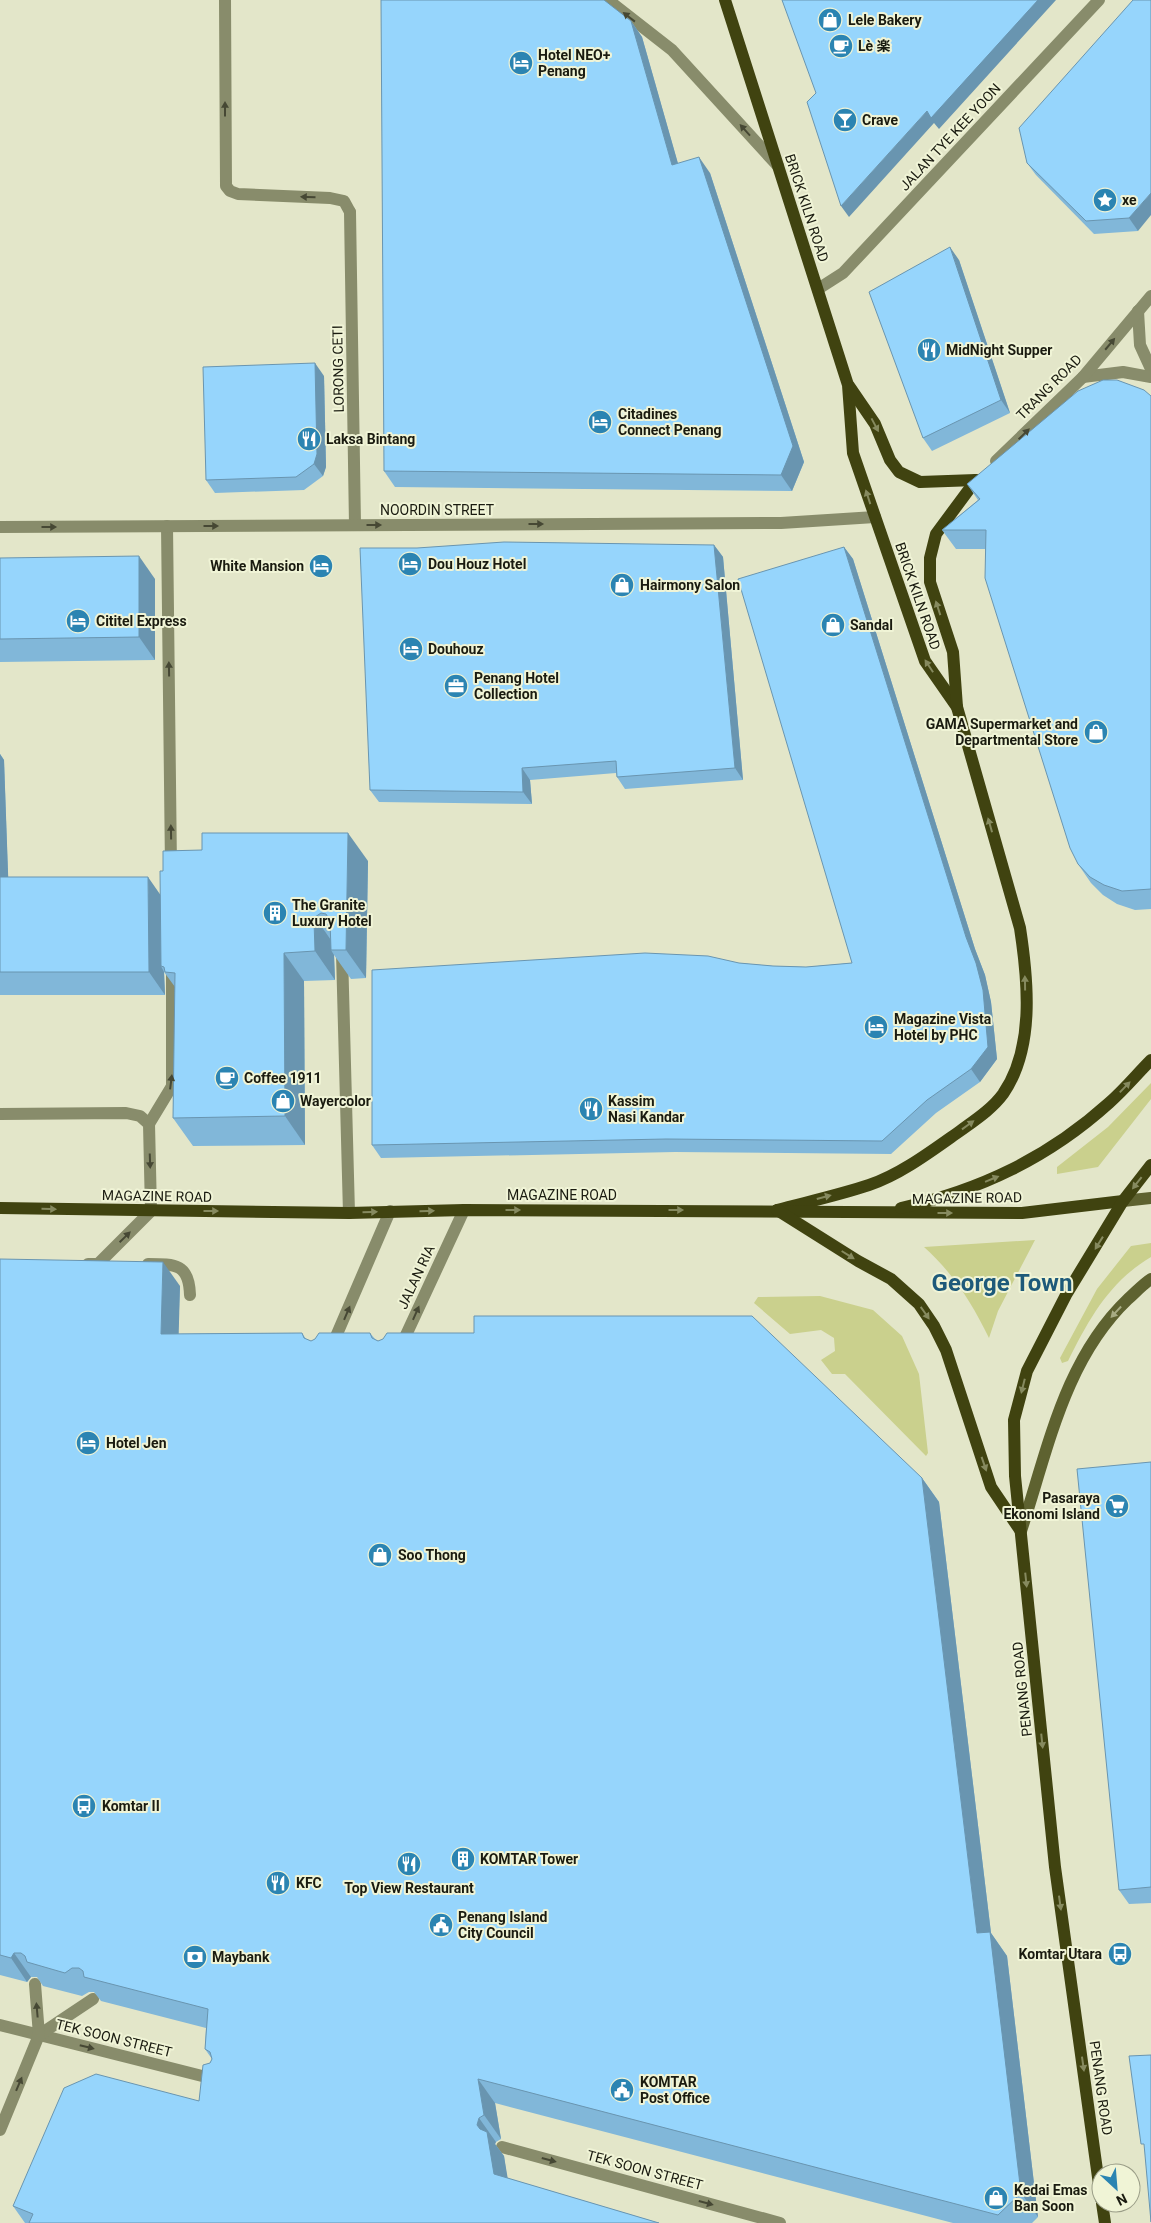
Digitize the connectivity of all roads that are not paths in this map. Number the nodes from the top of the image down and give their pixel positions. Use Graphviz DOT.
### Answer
graph roads {
  1 [pos="225,0"];
  2 [pos="608,0"];
  3 [pos="725,0"];
  4 [pos="1099,0"];
  5 [pos="778,166"];
  6 [pos="818,289"];
  7 [pos="1151,296"];
  8 [pos="1138,311"];
  9 [pos="1151,370"];
  10 [pos="1083,377"];
  11 [pos="1151,377"];
  12 [pos="848,385"];
  13 [pos="976,480"];
  14 [pos="875,517"];
  15 [pos="355,525"];
  16 [pos="167,526"];
  17 [pos="0,527"];
  18 [pos="957,706"];
  19 [pos="172,877"];
  20 [pos="342,950"];
  21 [pos="172,955"];
  22 [pos="1151,1060"];
  23 [pos="0,1114"];
  24 [pos="144,1120"];
  25 [pos="1151,1165"];
  26 [pos="1151,1198"];
  27 [pos="1123,1201"];
  28 [pos="0,1208"];
  29 [pos="464,1210"];
  30 [pos="777,1210"];
  31 [pos="152,1211"];
  32 [pos="390,1211"];
  33 [pos="349,1213"];
  34 [pos="879,1213"];
  35 [pos="79,1264"];
  36 [pos="98,1264"];
  37 [pos="117,1264"];
  38 [pos="135,1264"];
  39 [pos="1151,1278"];
  40 [pos="190,1295"];
  41 [pos="327,1357"];
  42 [pos="395,1357"];
  43 [pos="1021,1531"];
  44 [pos="35,1984"];
  45 [pos="93,1999"];
  46 [pos="0,2025"];
  47 [pos="39,2035"];
  48 [pos="221,2081"];
  49 [pos="0,2130"];
  50 [pos="502,2147"];
  51 [pos="1096,2163"];
  52 [pos="780,2223"];
  15 -- 1 [label="street, LORONG CETI, one-way"];
  5 -- 2 [label="street, one-way"];
  3 -- 5 [label="main road, BRICK KILN ROAD"];
  4 -- 6 [label="street, JALAN TYE KEE YOON"];
  5 -- 6 [label="main road, BRICK KILN ROAD"];
  6 -- 12 [label="main road, BRICK KILN ROAD"];
  7 -- 8 [label="street, TRANG ROAD"];
  8 -- 9 [label="street"];
  10 -- 8 [label="street, TRANG ROAD, one-way"];
  10 -- 11 [label="street"];
  13 -- 10 [label="street, TRANG ROAD, one-way"];
  12 -- 13 [label="main road, one-way"];
  14 -- 12 [label="main road, BRICK KILN ROAD, one-way"];
  18 -- 13 [label="main road, one-way"];
  15 -- 14 [label="street, NOORDIN STREET, one-way"];
  18 -- 14 [label="main road, BRICK KILN ROAD, one-way"];
  16 -- 15 [label="street, NOORDIN STREET, one-way"];
  17 -- 16 [label="street, NOORDIN STREET, one-way"];
  19 -- 16 [label="street, one-way"];
  30 -- 18 [label="main road, BRICK KILN ROAD, one-way"];
  20 -- 33 [label="street"];
  24 -- 21 [label="street, one-way"];
  34 -- 22 [label="main road, one-way"];
  23 -- 24 [label="street"];
  24 -- 31 [label="street, one-way"];
  25 -- 27 [label="main road, PENANG ROAD, one-way"];
  26 -- 27 [label="main road"];
  34 -- 27 [label="main road, MAGAZINE ROAD, one-way"];
  27 -- 43 [label="main road, PENANG ROAD, one-way"];
  28 -- 31 [label="main road, MAGAZINE ROAD, one-way"];
  29 -- 30 [label="main road, MAGAZINE ROAD, one-way"];
  32 -- 29 [label="main road, MAGAZINE ROAD, one-way"];
  42 -- 29 [label="street, JALAN RIA, one-way"];
  30 -- 34 [label="main road, MAGAZINE ROAD"];
  30 -- 43 [label="main road, one-way"];
  31 -- 33 [label="main road, MAGAZINE ROAD, one-way"];
  36 -- 31 [label="street, one-way"];
  33 -- 32 [label="main road, MAGAZINE ROAD, one-way"];
  41 -- 32 [label="street, one-way"];
  35 -- 36 [label="street"];
  36 -- 37 [label="street"];
  38 -- 40 [label="street"];
  39 -- 43 [label="main road, one-way"];
  43 -- 51 [label="main road, PENANG ROAD, one-way"];
  47 -- 44 [label="street, one-way"];
  45 -- 47 [label="street"];
  46 -- 47 [label="street, TEK SOON STREET"];
  47 -- 48 [label="street, TEK SOON STREET, one-way"];
  49 -- 47 [label="street, one-way"];
  50 -- 52 [label="street, TEK SOON STREET, one-way"];
}
